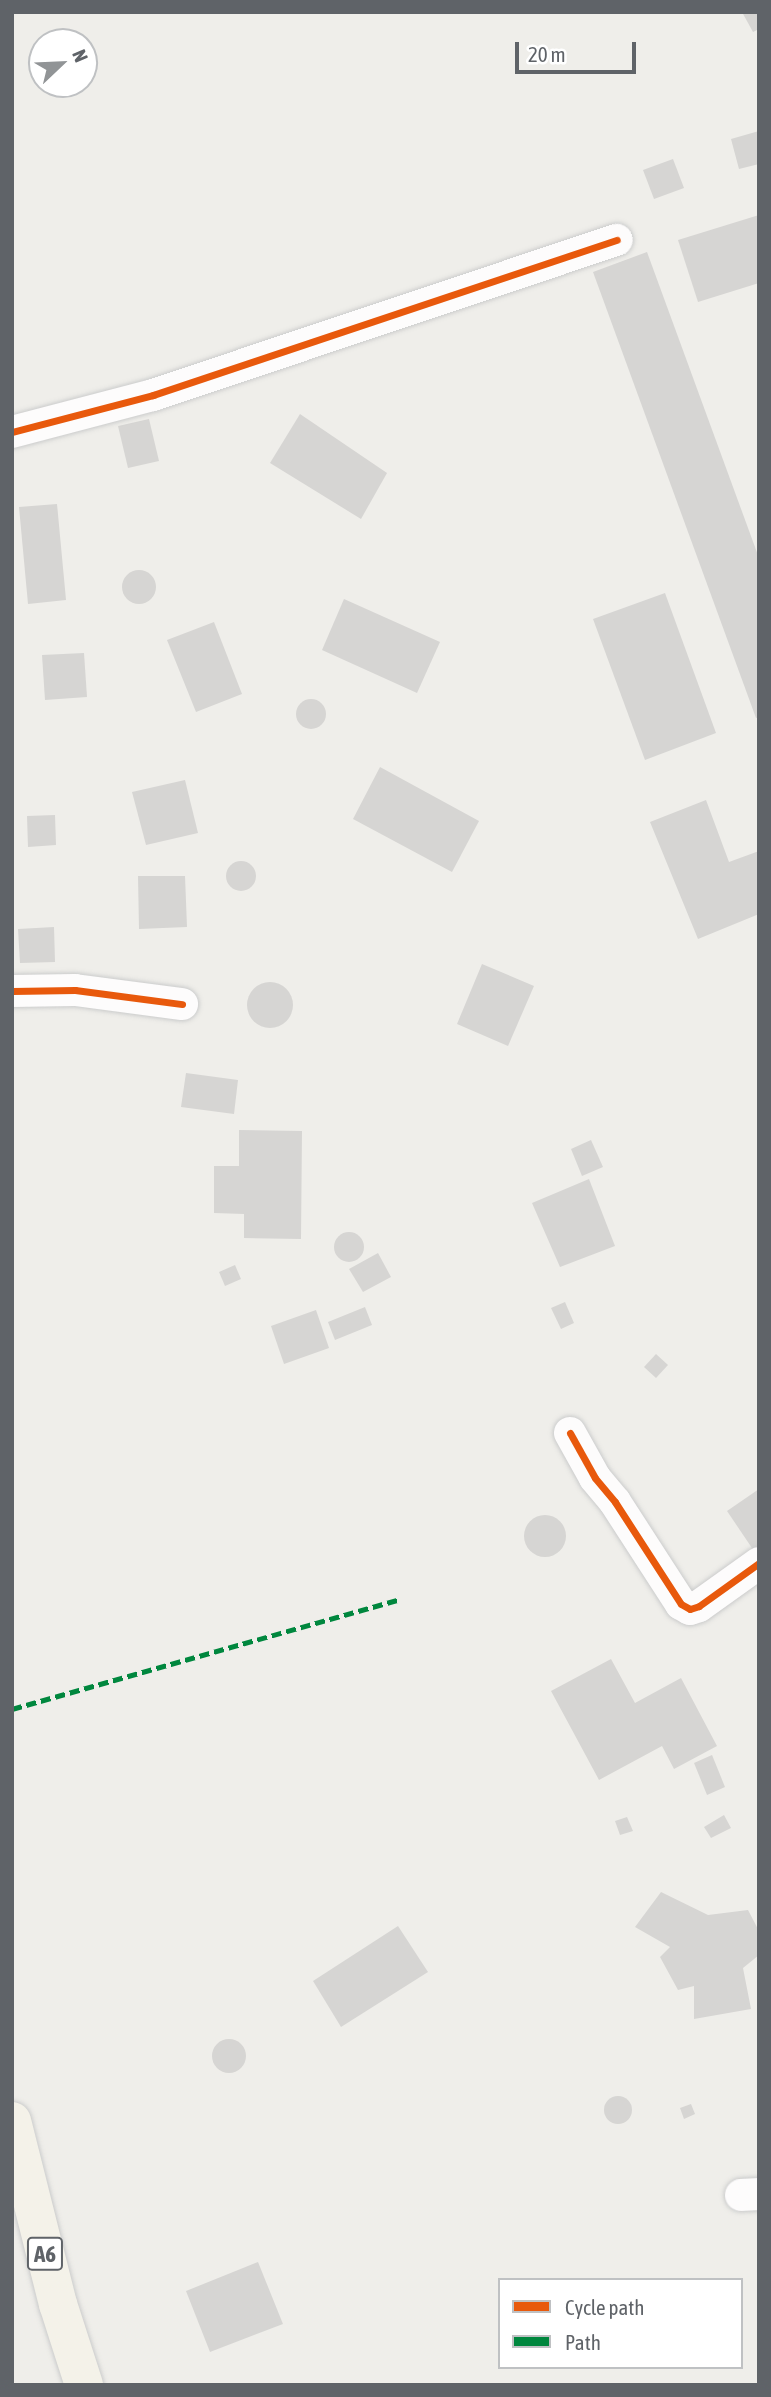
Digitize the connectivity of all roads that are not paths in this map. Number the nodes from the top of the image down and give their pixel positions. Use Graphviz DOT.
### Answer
graph roads {
  1 [pos="617,240"];
  2 [pos="12,432"];
  3 [pos="12,991"];
  4 [pos="182,1004"];
  5 [pos="570,1433"];
  6 [pos="759,1563"];
  7 [pos="12,2121"];
  8 [pos="83,2385"];
  1 -- 2 [label="street"];
  3 -- 4 [label="street"];
  5 -- 6 [label="street"];
  7 -- 8 [label="main road, A6"];
}
